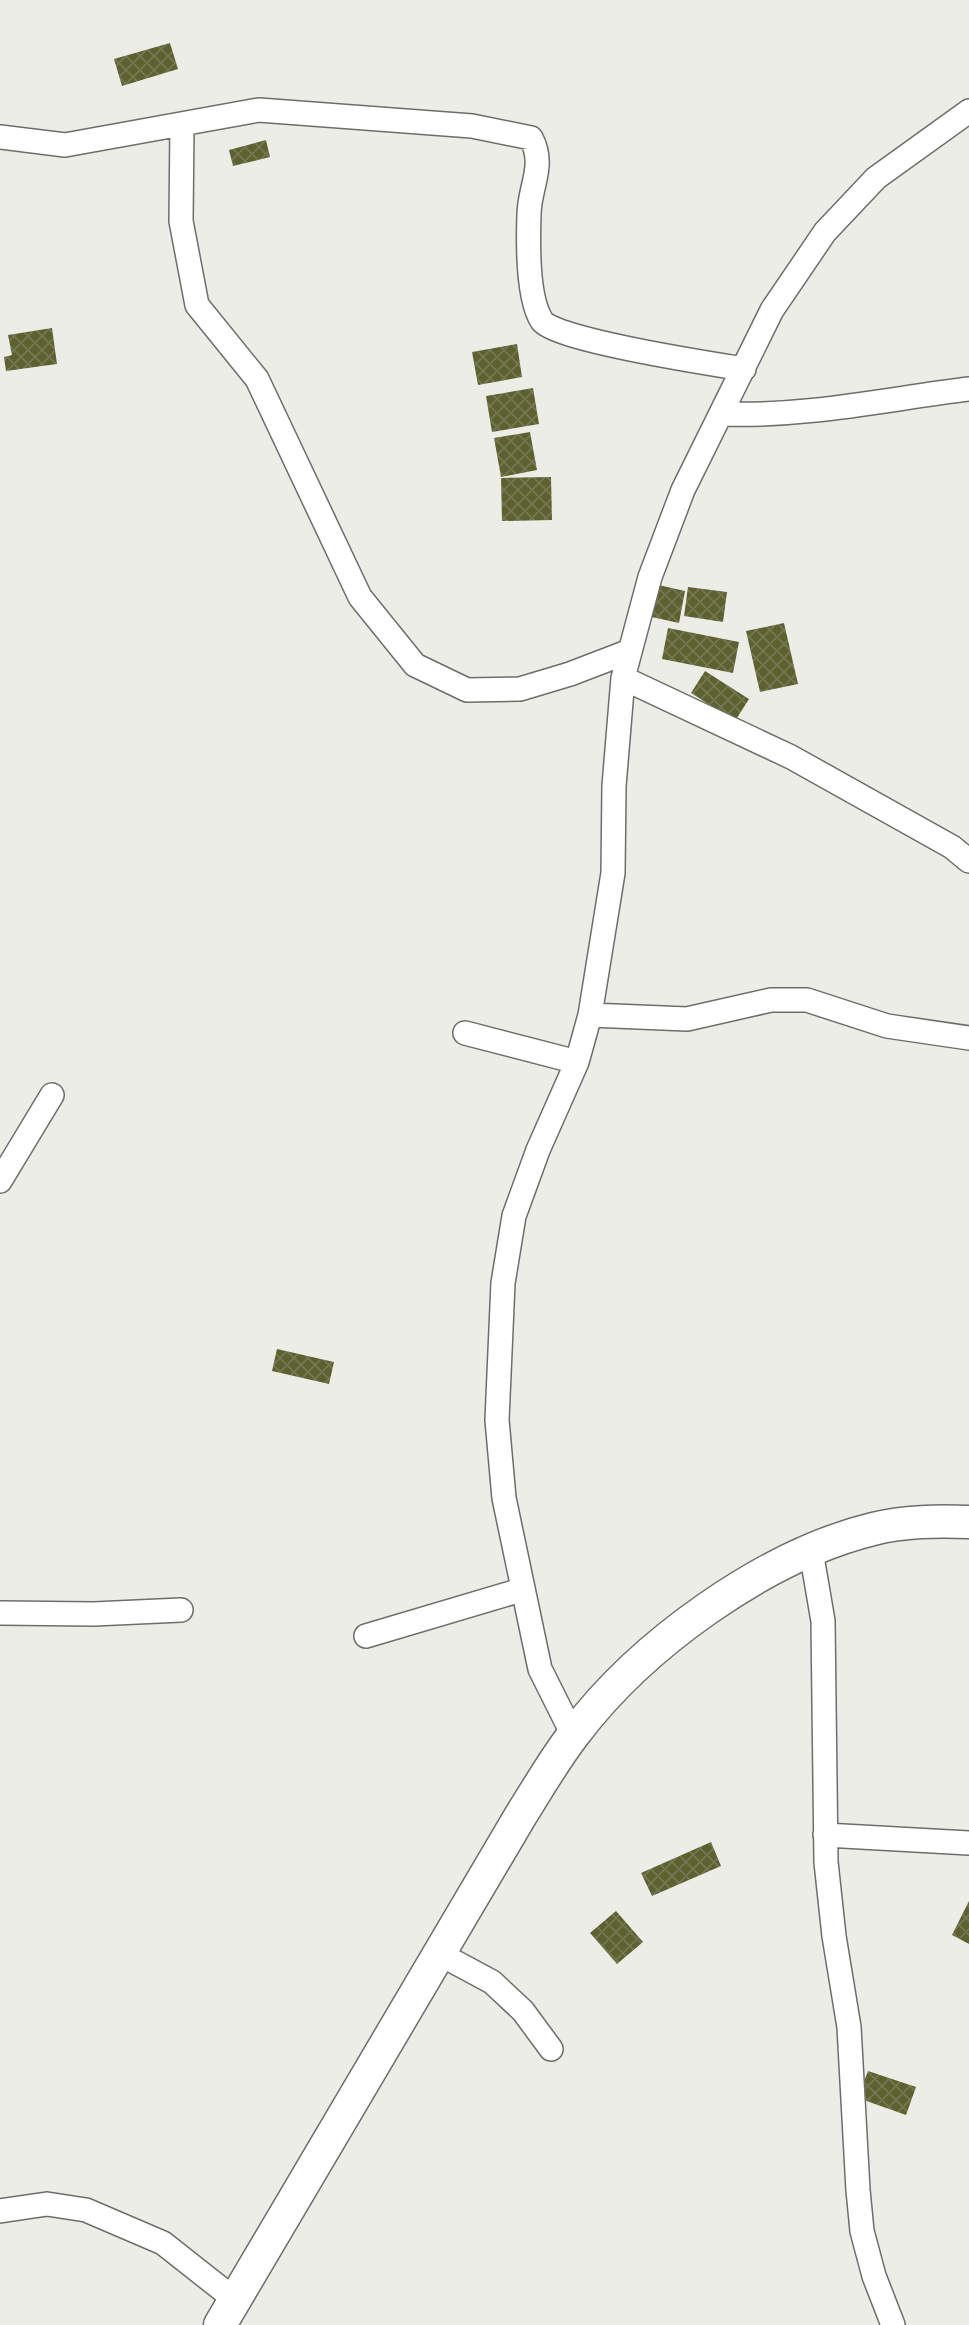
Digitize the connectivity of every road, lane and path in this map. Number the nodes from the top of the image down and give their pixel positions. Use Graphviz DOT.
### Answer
graph roads {
  1 [pos="969,111"];
  2 [pos="182,125"];
  3 [pos="0,137"];
  4 [pos="744,369"];
  5 [pos="969,389"];
  6 [pos="723,414"];
  7 [pos="630,651"];
  8 [pos="622,678"];
  9 [pos="969,861"];
  10 [pos="590,1015"];
  11 [pos="465,1033"];
  12 [pos="969,1038"];
  13 [pos="577,1062"];
  14 [pos="52,1095"];
  15 [pos="0,1181"];
  16 [pos="969,1522"];
  17 [pos="811,1551"];
  18 [pos="521,1590"];
  19 [pos="181,1609"];
  20 [pos="0,1613"];
  21 [pos="366,1636"];
  22 [pos="573,1735"];
  23 [pos="825,1835"];
  24 [pos="969,1843"];
  25 [pos="438,1953"];
  26 [pos="551,2049"];
  27 [pos="0,2211"];
  28 [pos="227,2312"];
  29 [pos="893,2325"];
  1 -- 4 [label="street"];
  2 -- 3 [label="street"];
  2 -- 4 [label="street"];
  2 -- 7 [label="street"];
  4 -- 6 [label="street"];
  5 -- 6 [label="street"];
  6 -- 7 [label="street"];
  7 -- 8 [label="street"];
  8 -- 9 [label="street"];
  8 -- 10 [label="street"];
  10 -- 12 [label="street"];
  10 -- 13 [label="street"];
  11 -- 13 [label="street"];
  13 -- 18 [label="street"];
  14 -- 15 [label="street"];
  16 -- 17 [label="main road"];
  17 -- 22 [label="main road"];
  17 -- 23 [label="street"];
  18 -- 21 [label="street"];
  18 -- 22 [label="street"];
  19 -- 20 [label="street"];
  22 -- 25 [label="main road"];
  23 -- 24 [label="street"];
  23 -- 29 [label="street"];
  25 -- 26 [label="street"];
  25 -- 28 [label="main road"];
  27 -- 28 [label="street"];
}
